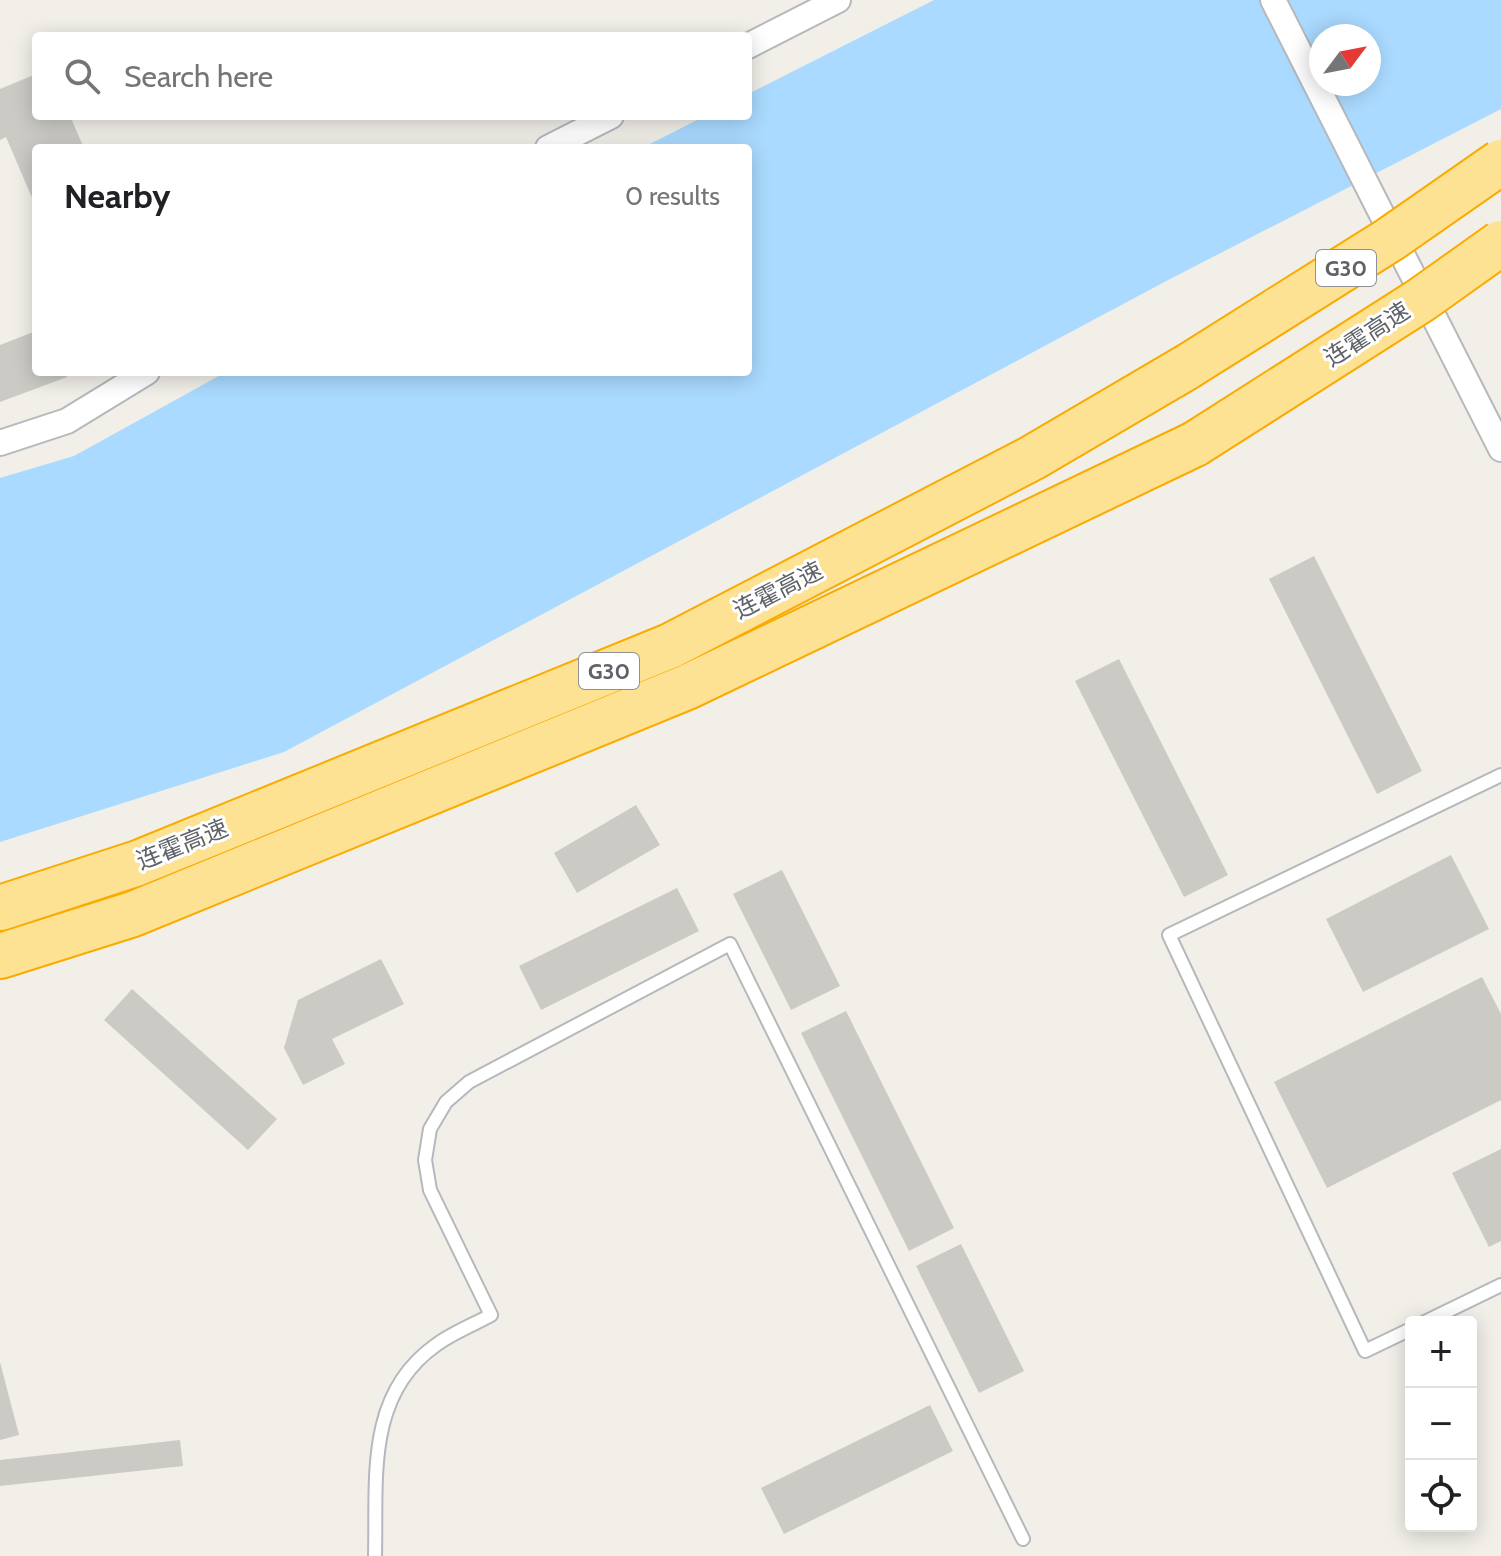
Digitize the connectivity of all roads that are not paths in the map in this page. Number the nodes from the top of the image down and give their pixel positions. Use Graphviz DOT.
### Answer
graph roads {
  1 [pos="838,0"];
  2 [pos="1273,0"];
  3 [pos="752,44"];
  4 [pos="603,120"];
  5 [pos="556,144"];
  6 [pos="1501,162"];
  7 [pos="1501,243"];
  8 [pos="140,376"];
  9 [pos="0,443"];
  10 [pos="1501,449"];
  11 [pos="1501,775"];
  12 [pos="0,908"];
  13 [pos="0,956"];
  14 [pos="1501,1285"];
  15 [pos="1437,1316"];
  16 [pos="1405,1332"];
  17 [pos="1023,1539"];
  18 [pos="375,1556"];
  1 -- 3 [label="street"];
  2 -- 10 [label="street"];
  4 -- 5 [label="street"];
  6 -- 12 [label="highway, 连霍高速 / G30, bridge"];
  7 -- 13 [label="highway, 连霍高速 / G30, bridge"];
  8 -- 9 [label="street"];
  11 -- 16 [label="lane"];
  14 -- 15 [label="lane"];
  17 -- 18 [label="lane"];
}
